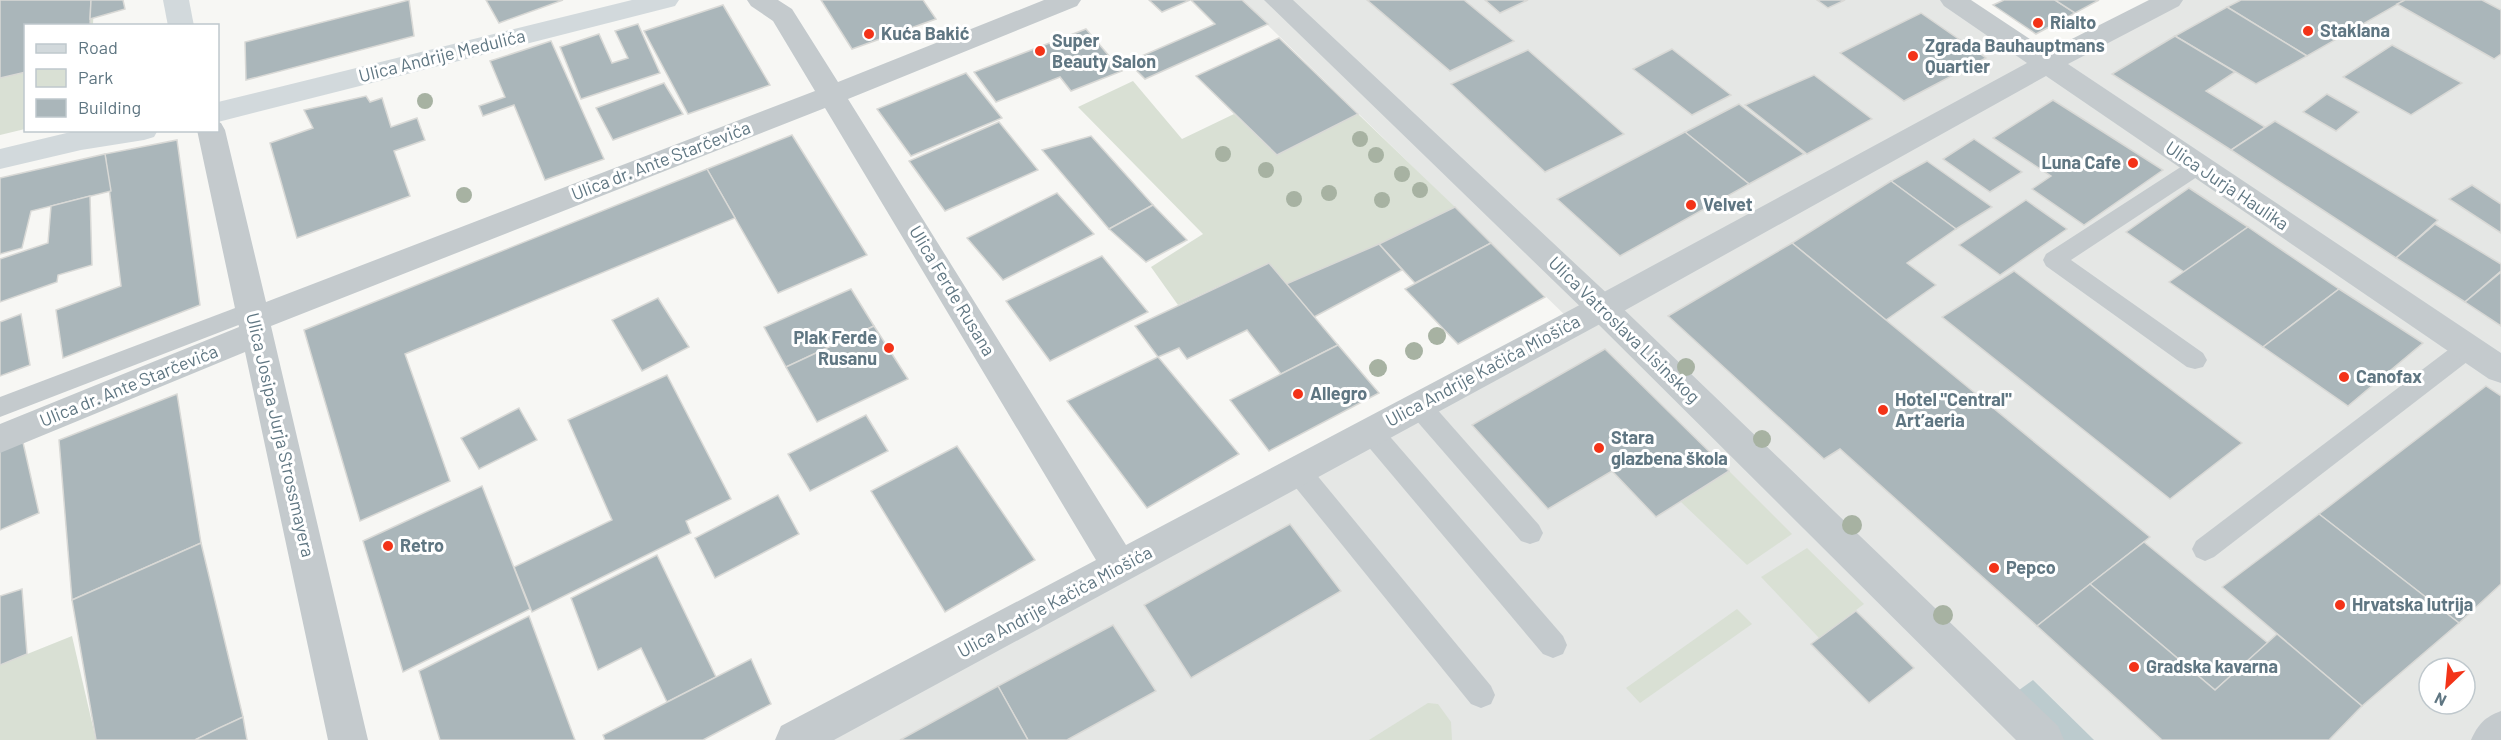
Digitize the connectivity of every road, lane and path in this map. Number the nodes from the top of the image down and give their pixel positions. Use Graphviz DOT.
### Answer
graph roads {
  1 [pos="176,0"];
  2 [pos="666,0"];
  3 [pos="1068,0"];
  4 [pos="1277,0"];
  5 [pos="1953,0"];
  6 [pos="2170,0"];
  7 [pos="775,5"];
  8 [pos="180,24"];
  9 [pos="2046,64"];
  10 [pos="831,95"];
  11 [pos="219,112"];
  12 [pos="123,132"];
  13 [pos="211,132"];
  14 [pos="92,135"];
  15 [pos="0,159"];
  16 [pos="2198,166"];
  17 [pos="1602,308"];
  18 [pos="254,321"];
  19 [pos="2468,348"];
  20 [pos="2195,360"];
  21 [pos="2501,370"];
  22 [pos="1418,405"];
  23 [pos="0,407"];
  24 [pos="1370,431"];
  25 [pos="0,439"];
  26 [pos="1297,470"];
  27 [pos="1530,533"];
  28 [pos="2205,549"];
  29 [pos="1120,568"];
  30 [pos="1553,645"];
  31 [pos="1481,695"];
  32 [pos="2501,730"];
  33 [pos="348,740"];
  34 [pos="795,740"];
  35 [pos="2044,740"];
  36 [pos="2490,740"];
  1 -- 8 [label="main road"];
  2 -- 11 [label="main road, Ulica Andrije Medulića"];
  3 -- 10 [label="street, Ulica dr. Ante Starčevića"];
  4 -- 17 [label="street, Ulica Vatroslava Lisinskog"];
  5 -- 9 [label="street, Ulica Jurja Haulika"];
  6 -- 9 [label="street, Ulica Andrije Kačića Miošića"];
  7 -- 10 [label="street, Ulica Ferde Rusana"];
  9 -- 16 [label="street, Ulica Jurja Haulika"];
  9 -- 17 [label="street, Ulica Andrije Kačića Miošića"];
  10 -- 18 [label="street, Ulica dr. Ante Starčevića"];
  10 -- 29 [label="street, Ulica Ferde Rusana"];
  12 -- 14 [label="main road"];
  13 -- 18 [label="street, Ulica Josipa Jurja Strossmayera"];
  14 -- 15 [label="main road"];
  16 -- 19 [label="street, Ulica Jurja Haulika"];
  16 -- 20 [label="lane"];
  17 -- 22 [label="street, Ulica Andrije Kačića Miošića"];
  17 -- 35 [label="street, Ulica Vatroslava Lisinskog"];
  18 -- 23 [label="lane"];
  18 -- 25 [label="street, Ulica dr. Ante Starčevića"];
  18 -- 33 [label="street, Ulica Josipa Jurja Strossmayera"];
  19 -- 21 [label="street, Ulica Jurja Haulika"];
  19 -- 28 [label="lane"];
  22 -- 24 [label="street, Ulica Andrije Kačića Miošića"];
  22 -- 27 [label="lane"];
  24 -- 26 [label="street, Ulica Andrije Kačića Miošića"];
  24 -- 30 [label="lane"];
  26 -- 29 [label="street, Ulica Andrije Kačića Miošića"];
  26 -- 31 [label="lane"];
  29 -- 34 [label="street, Ulica Andrije Kačića Miošića"];
  32 -- 36 [label="street"];
}
